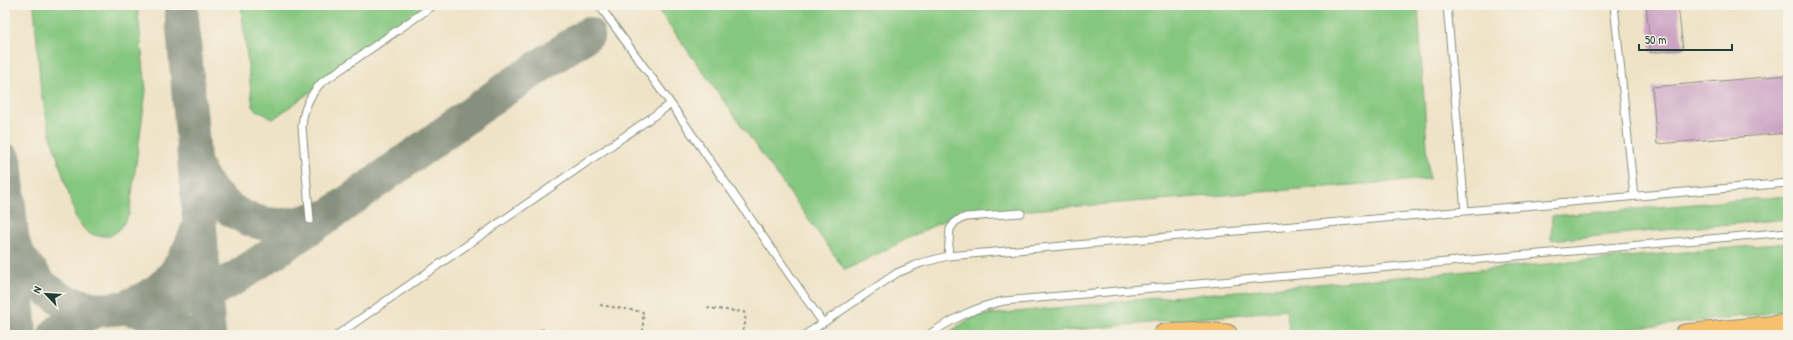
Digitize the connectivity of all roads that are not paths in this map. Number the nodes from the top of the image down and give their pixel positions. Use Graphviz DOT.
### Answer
graph roads {
  1 [pos="434,5"];
  2 [pos="599,5"];
  3 [pos="1447,5"];
  4 [pos="1614,5"];
  5 [pos="672,104"];
  6 [pos="1788,183"];
  7 [pos="1634,196"];
  8 [pos="1465,211"];
  9 [pos="1021,213"];
  10 [pos="310,220"];
  11 [pos="1788,232"];
  12 [pos="948,256"];
  13 [pos="823,323"];
  14 [pos="1788,326"];
  15 [pos="337,335"];
  16 [pos="805,335"];
  17 [pos="928,335"];
  18 [pos="1164,335"];
  19 [pos="1227,335"];
  20 [pos="1685,335"];
  1 -- 10 [label="lane"];
  2 -- 5 [label="lane"];
  3 -- 8 [label="lane"];
  4 -- 7 [label="lane"];
  5 -- 13 [label="lane"];
  5 -- 15 [label="lane"];
  6 -- 7 [label="lane"];
  7 -- 8 [label="lane"];
  8 -- 12 [label="lane"];
  9 -- 12 [label="lane"];
  11 -- 17 [label="lane"];
  12 -- 13 [label="lane"];
  13 -- 16 [label="lane"];
  14 -- 20 [label="main road"];
  18 -- 19 [label="main road"];
}
